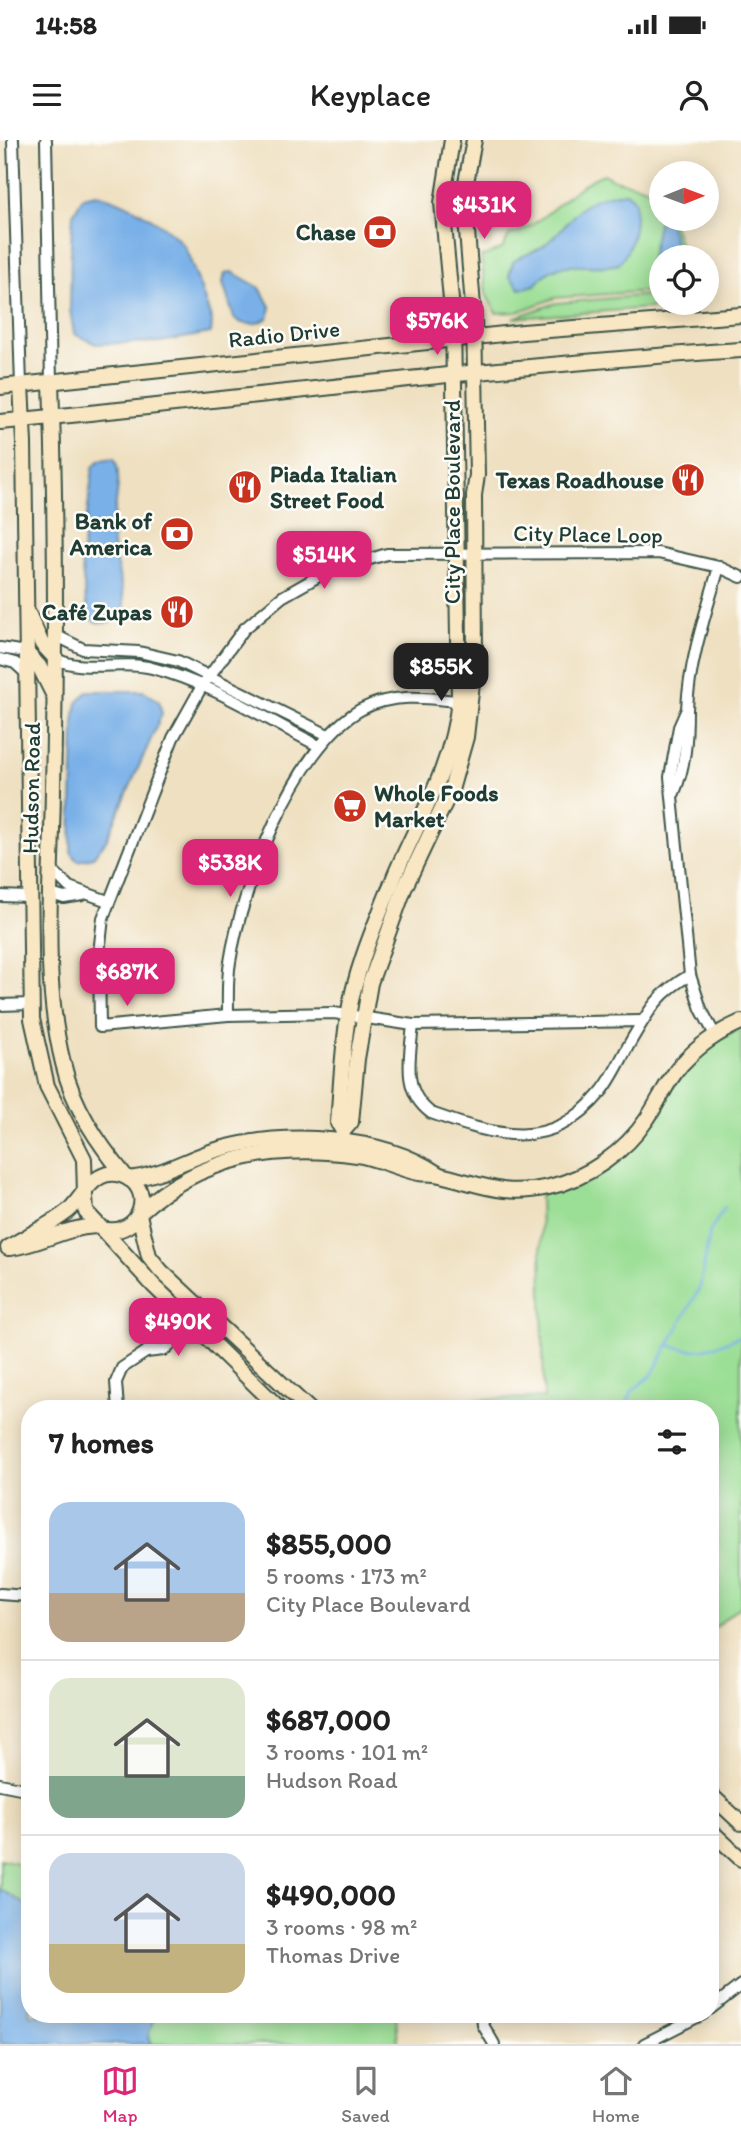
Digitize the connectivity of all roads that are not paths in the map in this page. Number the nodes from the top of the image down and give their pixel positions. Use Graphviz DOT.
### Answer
graph roads {
  1 [pos="13,140"];
  2 [pos="46,140"];
  3 [pos="452,140"];
  4 [pos="474,140"];
  5 [pos="741,315"];
  6 [pos="474,337"];
  7 [pos="454,339"];
  8 [pos="741,350"];
  9 [pos="475,373"];
  10 [pos="454,375"];
  11 [pos="51,382"];
  12 [pos="21,385"];
  13 [pos="0,387"];
  14 [pos="52,417"];
  15 [pos="23,419"];
  16 [pos="0,422"];
  17 [pos="458,554"];
  18 [pos="474,554"];
  19 [pos="719,567"];
  20 [pos="741,578"];
  21 [pos="26,608"];
  22 [pos="57,636"];
  23 [pos="0,648"];
  24 [pos="26,652"];
  25 [pos="0,659"];
  26 [pos="56,659"];
  27 [pos="27,674"];
  28 [pos="209,676"];
  29 [pos="202,686"];
  30 [pos="55,699"];
  31 [pos="465,702"];
  32 [pos="328,735"];
  33 [pos="319,746"];
  34 [pos="28,857"];
  35 [pos="52,870"];
  36 [pos="51,894"];
  37 [pos="0,895"];
  38 [pos="83,895"];
  39 [pos="29,897"];
  40 [pos="108,901"];
  41 [pos="51,935"];
  42 [pos="690,975"];
  43 [pos="31,1004"];
  44 [pos="0,1005"];
  45 [pos="228,1015"];
  46 [pos="355,1017"];
  47 [pos="642,1021"];
  48 [pos="741,1021"];
  49 [pos="412,1025"];
  50 [pos="715,1035"];
  51 [pos="342,1142"];
  52 [pos="128,1178"];
  53 [pos="85,1194"];
  54 [pos="139,1213"];
  55 [pos="99,1228"];
  56 [pos="4,1250"];
  57 [pos="201,1306"];
  58 [pos="188,1320"];
  59 [pos="117,1400"];
  60 [pos="271,1400"];
  61 [pos="300,1400"];
  62 [pos="0,1594"];
  63 [pos="21,1596"];
  64 [pos="0,1784"];
  65 [pos="21,1788"];
  66 [pos="719,1802"];
  67 [pos="741,1823"];
  68 [pos="719,1838"];
  69 [pos="741,1859"];
  70 [pos="741,1985"];
  71 [pos="719,2003"];
  72 [pos="483,2023"];
  73 [pos="685,2023"];
  74 [pos="494,2044"];
  75 [pos="644,2044"];
  1 -- 12 [label="street"];
  2 -- 11 [label="street"];
  3 -- 7 [label="street"];
  4 -- 6 [label="street"];
  5 -- 6 [label="street, Radio Drive"];
  6 -- 7 [label="street, Radio Drive"];
  6 -- 9 [label="street"];
  7 -- 10 [label="street"];
  7 -- 11 [label="street, Radio Drive"];
  8 -- 9 [label="street"];
  9 -- 10 [label="street"];
  9 -- 18 [label="street, City Place Boulevard"];
  10 -- 14 [label="street"];
  10 -- 17 [label="street, City Place Boulevard"];
  11 -- 12 [label="street, Radio Drive"];
  11 -- 14 [label="street, Hudson Road"];
  12 -- 13 [label="street, Radio Drive"];
  12 -- 15 [label="street, Hudson Road"];
  14 -- 15 [label="street"];
  14 -- 22 [label="street, Hudson Road"];
  15 -- 16 [label="street"];
  15 -- 21 [label="street, Hudson Road"];
  17 -- 18 [label="street, City Place Loop"];
  17 -- 28 [label="street, City Place Loop"];
  17 -- 31 [label="street, City Place Boulevard"];
  18 -- 19 [label="street, City Place Loop"];
  18 -- 31 [label="street, City Place Boulevard"];
  19 -- 20 [label="street, City Place Loop"];
  19 -- 42 [label="street"];
  21 -- 24 [label="street, Hudson Road"];
  21 -- 26 [label="street"];
  22 -- 26 [label="street, Hudson Road"];
  22 -- 28 [label="street"];
  23 -- 24 [label="street"];
  24 -- 27 [label="street, Hudson Road"];
  24 -- 30 [label="street"];
  25 -- 27 [label="street"];
  26 -- 29 [label="street"];
  26 -- 30 [label="street, Hudson Road"];
  27 -- 34 [label="street, Hudson Road"];
  28 -- 29 [label="street, City Place Loop"];
  28 -- 32 [label="street"];
  29 -- 33 [label="street"];
  29 -- 40 [label="street, City Place Loop"];
  30 -- 35 [label="street, Hudson Road"];
  31 -- 32 [label="street"];
  31 -- 46 [label="street, City Place Boulevard"];
  32 -- 33 [label="street"];
  33 -- 45 [label="street"];
  34 -- 36 [label="street"];
  34 -- 39 [label="street, Hudson Road"];
  35 -- 36 [label="street, Hudson Road"];
  35 -- 38 [label="street"];
  36 -- 38 [label="street"];
  36 -- 41 [label="street, Hudson Road"];
  37 -- 39 [label="street"];
  38 -- 40 [label="street"];
  39 -- 41 [label="street"];
  39 -- 43 [label="street, Hudson Road"];
  40 -- 45 [label="street, City Place Loop"];
  41 -- 52 [label="street, Hudson Road"];
  42 -- 47 [label="street"];
  42 -- 50 [label="street"];
  43 -- 44 [label="street"];
  43 -- 53 [label="street, Hudson Road"];
  45 -- 46 [label="street"];
  46 -- 49 [label="street"];
  46 -- 51 [label="street, City Place Boulevard"];
  47 -- 49 [label="street"];
  47 -- 49 [label="street"];
  48 -- 50 [label="street"];
  50 -- 51 [label="street"];
  51 -- 52 [label="street"];
  51 -- 54 [label="street"];
  52 -- 53 [label="street"];
  52 -- 54 [label="street"];
  53 -- 55 [label="street"];
  53 -- 56 [label="street"];
  54 -- 55 [label="street"];
  54 -- 57 [label="street"];
  55 -- 56 [label="street"];
  55 -- 58 [label="street"];
  57 -- 58 [label="street"];
  57 -- 61 [label="street"];
  58 -- 59 [label="street"];
  58 -- 60 [label="street"];
  62 -- 63 [label="street"];
  64 -- 65 [label="street"];
  66 -- 67 [label="street"];
  68 -- 69 [label="street"];
  70 -- 71 [label="street"];
  72 -- 74 [label="street"];
  73 -- 75 [label="street"];
}
